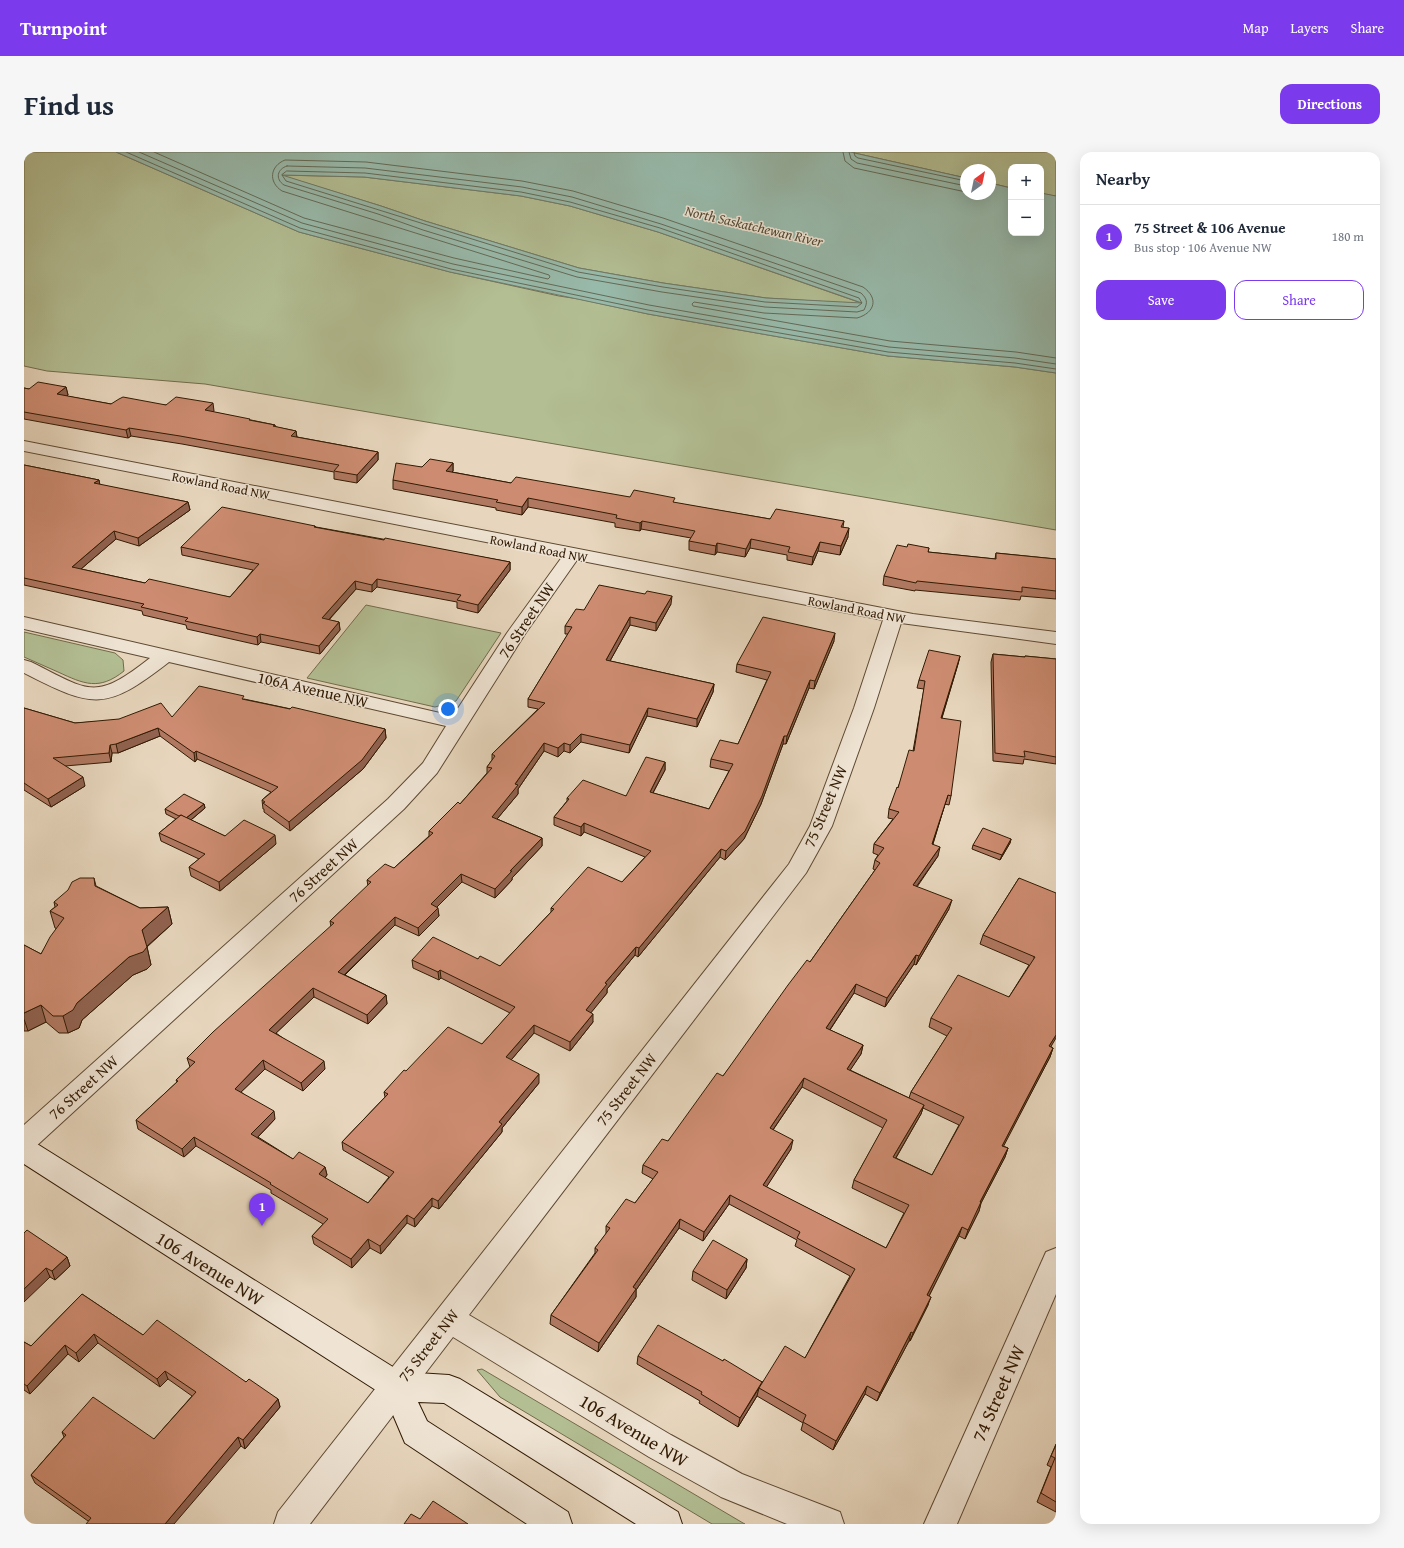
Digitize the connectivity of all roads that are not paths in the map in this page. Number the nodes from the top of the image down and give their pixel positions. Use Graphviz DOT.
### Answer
graph roads {
  1 [pos="24,446"];
  2 [pos="572,555"];
  3 [pos="894,616"];
  4 [pos="24,623"];
  5 [pos="1056,638"];
  6 [pos="166,656"];
  7 [pos="24,666"];
  8 [pos="460,723"];
  9 [pos="24,1141"];
  10 [pos="24,1150"];
  11 [pos="1056,1261"];
  12 [pos="448,1319"];
  13 [pos="396,1386"];
  14 [pos="290,1524"];
  15 [pos="556,1524"];
  16 [pos="666,1524"];
  17 [pos="828,1524"];
  18 [pos="940,1524"];
  1 -- 2 [label="street, Rowland Road NW"];
  2 -- 3 [label="street, Rowland Road NW"];
  2 -- 8 [label="street, 76 Street NW"];
  3 -- 5 [label="street, Rowland Road NW"];
  3 -- 12 [label="street, 75 Street NW"];
  4 -- 6 [label="street, 106A Avenue NW"];
  6 -- 7 [label="street"];
  6 -- 8 [label="street, 106A Avenue NW"];
  8 -- 9 [label="street, 76 Street NW"];
  10 -- 13 [label="street, 106 Avenue NW"];
  11 -- 18 [label="street, 74 Street NW"];
  12 -- 13 [label="street, 75 Street NW"];
  12 -- 17 [label="street, 106 Avenue NW"];
  13 -- 14 [label="street, 75 Street NW"];
  13 -- 15 [label="street"];
  13 -- 16 [label="street, 106 Avenue NW"];
}
